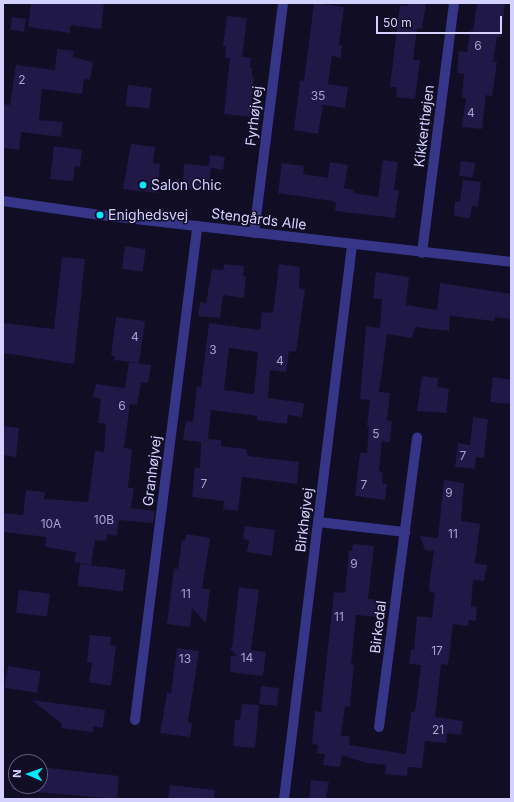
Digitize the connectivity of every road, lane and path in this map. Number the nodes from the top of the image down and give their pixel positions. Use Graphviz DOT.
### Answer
graph roads {
  1 [pos="283,3"];
  2 [pos="454,3"];
  3 [pos="3,201"];
  4 [pos="197,226"];
  5 [pos="254,233"];
  6 [pos="352,245"];
  7 [pos="422,253"];
  8 [pos="511,262"];
  9 [pos="417,437"];
  10 [pos="318,522"];
  11 [pos="404,532"];
  12 [pos="135,720"];
  13 [pos="379,727"];
  14 [pos="284,799"];
  1 -- 5 [label="street, Fyrhøjvej"];
  2 -- 7 [label="street, Kikkerthøjen"];
  3 -- 4 [label="street, Stengårds Alle"];
  4 -- 5 [label="street, Stengårds Alle"];
  4 -- 12 [label="street, Granhøjvej"];
  5 -- 6 [label="street, Stengårds Alle"];
  6 -- 7 [label="street, Stengårds Alle"];
  6 -- 10 [label="street, Birkhøjvej"];
  7 -- 8 [label="street, Stengårds Alle"];
  9 -- 11 [label="street, Birkedal"];
  10 -- 11 [label="street"];
  10 -- 14 [label="street, Birkhøjvej"];
  11 -- 13 [label="street, Birkedal"];
}
